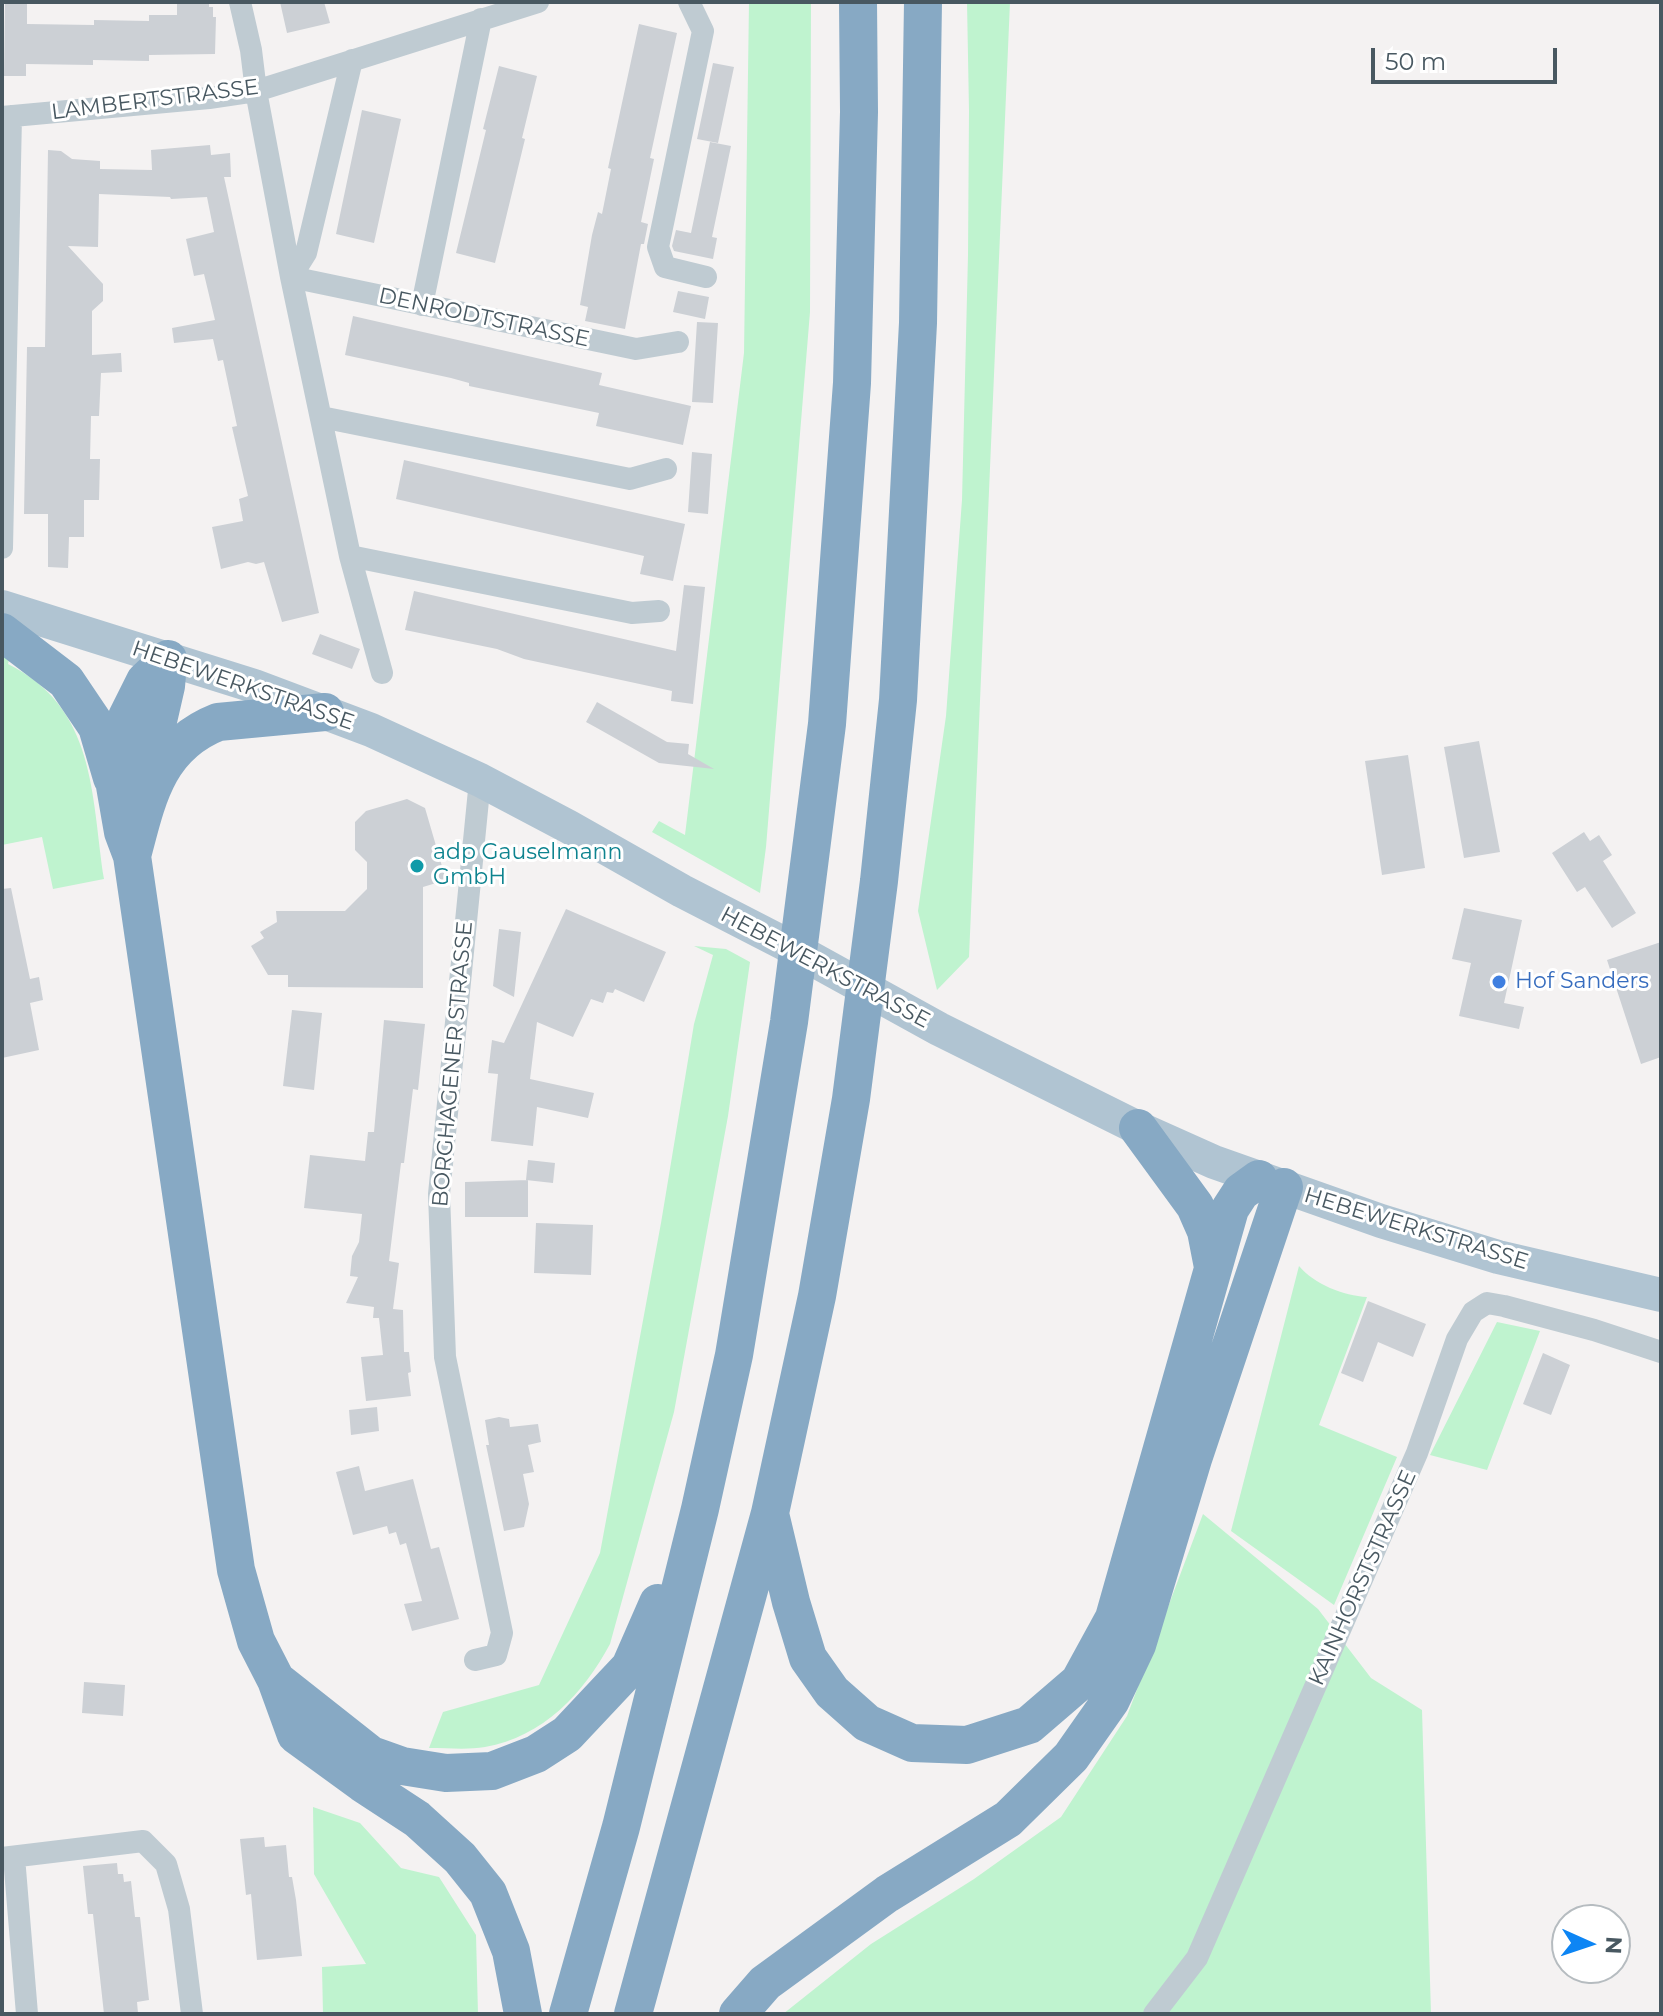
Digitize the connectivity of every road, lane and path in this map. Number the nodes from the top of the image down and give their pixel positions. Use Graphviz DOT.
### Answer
graph roads {
  1 [pos="240,2"];
  2 [pos="538,2"];
  3 [pos="689,2"];
  4 [pos="858,2"];
  5 [pos="923,2"];
  6 [pos="481,19"];
  7 [pos="352,60"];
  8 [pos="256,91"];
  9 [pos="6,117"];
  10 [pos="291,277"];
  11 [pos="706,277"];
  12 [pos="422,305"];
  13 [pos="678,342"];
  14 [pos="321,417"];
  15 [pos="666,469"];
  16 [pos="2,548"];
  17 [pos="350,556"];
  18 [pos="2,607"];
  19 [pos="659,611"];
  20 [pos="2,632"];
  21 [pos="168,659"];
  22 [pos="382,673"];
  23 [pos="325,712"];
  24 [pos="480,780"];
  25 [pos="115,786"];
  26 [pos="135,843"];
  27 [pos="1138,1128"];
  28 [pos="1272,1183"];
  29 [pos="1213,1267"];
  30 [pos="1661,1295"];
  31 [pos="1661,1352"];
  32 [pos="700,1509"];
  33 [pos="770,1513"];
  34 [pos="475,1660"];
  35 [pos="276,1680"];
  36 [pos="8,1858"];
  37 [pos="27,2014"];
  38 [pos="192,2014"];
  39 [pos="523,2014"];
  40 [pos="568,2014"];
  41 [pos="633,2014"];
  42 [pos="738,2014"];
  43 [pos="1154,2014"];
  1 -- 8 [label="street"];
  2 -- 6 [label="street, LAMBERTSTRASSE"];
  3 -- 11 [label="street"];
  4 -- 32 [label="highway"];
  5 -- 33 [label="highway"];
  6 -- 7 [label="street, LAMBERTSTRASSE"];
  6 -- 12 [label="street"];
  7 -- 8 [label="street, LAMBERTSTRASSE"];
  7 -- 10 [label="street"];
  8 -- 9 [label="street, LAMBERTSTRASSE"];
  8 -- 10 [label="street"];
  9 -- 16 [label="street"];
  10 -- 12 [label="street, DENRODTSTRASSE"];
  10 -- 14 [label="street"];
  12 -- 13 [label="street, DENRODTSTRASSE"];
  14 -- 15 [label="street"];
  14 -- 17 [label="street"];
  17 -- 19 [label="street"];
  17 -- 22 [label="street"];
  18 -- 21 [label="main road, HEBEWERKSTRASSE"];
  20 -- 25 [label="highway"];
  21 -- 23 [label="main road, HEBEWERKSTRASSE"];
  21 -- 25 [label="highway"];
  21 -- 26 [label="highway"];
  23 -- 24 [label="main road, HEBEWERKSTRASSE"];
  23 -- 26 [label="highway"];
  24 -- 27 [label="main road, HEBEWERKSTRASSE"];
  24 -- 34 [label="street, BORGHAGENER STRASSE"];
  25 -- 26 [label="highway"];
  26 -- 35 [label="highway"];
  27 -- 28 [label="main road, HEBEWERKSTRASSE"];
  27 -- 29 [label="highway"];
  28 -- 29 [label="highway"];
  28 -- 30 [label="main road, HEBEWERKSTRASSE"];
  28 -- 42 [label="highway"];
  29 -- 33 [label="highway"];
  31 -- 43 [label="street, KAINHORSTSTRASSE"];
  32 -- 35 [label="highway"];
  32 -- 40 [label="highway"];
  33 -- 41 [label="highway"];
  35 -- 39 [label="highway"];
  36 -- 37 [label="street"];
  36 -- 38 [label="street"];
}
